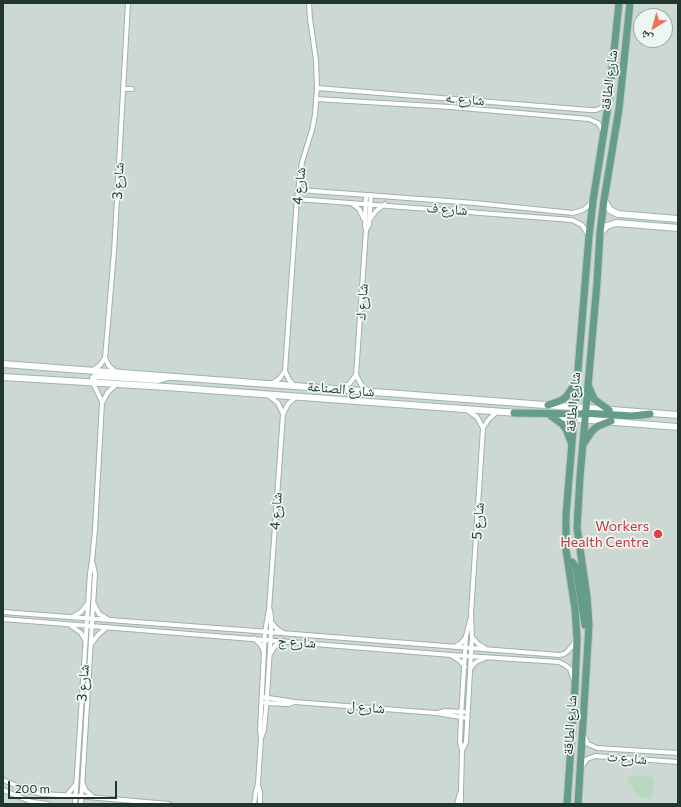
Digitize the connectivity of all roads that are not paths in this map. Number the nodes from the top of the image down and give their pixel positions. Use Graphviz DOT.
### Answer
graph roads {
  1 [pos="128,3"];
  2 [pos="309,3"];
  3 [pos="619,3"];
  4 [pos="626,3"];
  5 [pos="630,3"];
  6 [pos="628,28"];
  7 [pos="123,88"];
  8 [pos="317,88"];
  9 [pos="132,89"];
  10 [pos="450,98"];
  11 [pos="316,99"];
  12 [pos="609,99"];
  13 [pos="450,107"];
  14 [pos="604,133"];
  15 [pos="298,190"];
  16 [pos="366,195"];
  17 [pos="371,196"];
  18 [pos="297,199"];
  19 [pos="604,200"];
  20 [pos="593,201"];
  21 [pos="349,202"];
  22 [pos="368,203"];
  23 [pos="475,203"];
  24 [pos="385,204"];
  25 [pos="474,211"];
  26 [pos="678,219"];
  27 [pos="367,220"];
  28 [pos="678,228"];
  29 [pos="600,233"];
  30 [pos="589,236"];
  31 [pos="578,356"];
  32 [pos="105,358"];
  33 [pos="3,364"];
  34 [pos="92,370"];
  35 [pos="116,372"];
  36 [pos="286,372"];
  37 [pos="356,375"];
  38 [pos="169,376"];
  39 [pos="3,377"];
  40 [pos="577,379"];
  41 [pos="587,382"];
  42 [pos="93,383"];
  43 [pos="117,384"];
  44 [pos="271,384"];
  45 [pos="296,386"];
  46 [pos="339,389"];
  47 [pos="372,392"];
  48 [pos="269,396"];
  49 [pos="296,397"];
  50 [pos="102,403"];
  51 [pos="548,405"];
  52 [pos="467,410"];
  53 [pos="609,410"];
  54 [pos="497,412"];
  55 [pos="514,413"];
  56 [pos="580,413"];
  57 [pos="283,414"];
  58 [pos="650,414"];
  59 [pos="678,415"];
  60 [pos="551,416"];
  61 [pos="611,421"];
  62 [pos="678,427"];
  63 [pos="483,428"];
  64 [pos="572,447"];
  65 [pos="582,449"];
  66 [pos="580,477"];
  67 [pos="568,562"];
  68 [pos="90,603"];
  69 [pos="3,612"];
  70 [pos="471,614"];
  71 [pos="71,617"];
  72 [pos="90,618"];
  73 [pos="3,619"];
  74 [pos="110,620"];
  75 [pos="269,622"];
  76 [pos="69,624"];
  77 [pos="87,625"];
  78 [pos="92,626"];
  79 [pos="107,627"];
  80 [pos="256,631"];
  81 [pos="265,632"];
  82 [pos="271,632"];
  83 [pos="285,634"];
  84 [pos="466,636"];
  85 [pos="472,637"];
  86 [pos="254,638"];
  87 [pos="577,638"];
  88 [pos="589,638"];
  89 [pos="359,639"];
  90 [pos="265,640"];
  91 [pos="271,640"];
  92 [pos="283,641"];
  93 [pos="86,642"];
  94 [pos="90,644"];
  95 [pos="410,644"];
  96 [pos="358,646"];
  97 [pos="454,647"];
  98 [pos="466,648"];
  99 [pos="471,649"];
  100 [pos="489,650"];
  101 [pos="409,651"];
  102 [pos="523,652"];
  103 [pos="264,653"];
  104 [pos="270,655"];
  105 [pos="451,655"];
  106 [pos="468,656"];
  107 [pos="486,657"];
  108 [pos="523,659"];
  109 [pos="465,668"];
  110 [pos="470,669"];
  111 [pos="575,686"];
  112 [pos="262,696"];
  113 [pos="267,697"];
  114 [pos="463,699"];
  115 [pos="295,702"];
  116 [pos="264,703"];
  117 [pos="453,711"];
  118 [pos="462,712"];
  119 [pos="467,712"];
  120 [pos="436,713"];
  121 [pos="450,716"];
  122 [pos="461,717"];
  123 [pos="467,718"];
  124 [pos="461,728"];
  125 [pos="583,733"];
  126 [pos="462,751"];
  127 [pos="672,753"];
  128 [pos="678,753"];
  129 [pos="672,762"];
  130 [pos="678,762"];
  131 [pos="581,768"];
  132 [pos="570,771"];
  133 [pos="3,780"];
  134 [pos="82,782"];
  135 [pos="76,783"];
  136 [pos="258,784"];
  137 [pos="3,790"];
  138 [pos="460,791"];
  139 [pos="67,795"];
  140 [pos="76,796"];
  141 [pos="81,796"];
  142 [pos="93,797"];
  143 [pos="260,799"];
  144 [pos="255,802"];
  145 [pos="48,804"];
  146 [pos="75,804"];
  147 [pos="81,804"];
  148 [pos="169,804"];
  149 [pos="250,804"];
  150 [pos="260,804"];
  151 [pos="263,804"];
  152 [pos="457,804"];
  153 [pos="461,804"];
  154 [pos="567,804"];
  155 [pos="571,804"];
  156 [pos="578,804"];
  1 -- 7 [label="street, شارع 3"];
  2 -- 8 [label="street, شارع 4"];
  3 -- 12 [label="main road, شارع الطاقة"];
  4 -- 6 [label="main road"];
  5 -- 6 [label="main road, شارع الطاقة"];
  6 -- 19 [label="main road, شارع الطاقة"];
  7 -- 9 [label="street"];
  7 -- 32 [label="street, شارع 3"];
  8 -- 10 [label="street, شارع ـه"];
  8 -- 11 [label="street, شارع 4"];
  10 -- 12 [label="street, شارع ـه"];
  10 -- 13 [label="street"];
  11 -- 13 [label="street, شارع ـه"];
  11 -- 15 [label="street, شارع 4"];
  12 -- 14 [label="main road, شارع الطاقة"];
  13 -- 14 [label="street, شارع ـه"];
  14 -- 20 [label="main road, شارع الطاقة"];
  15 -- 16 [label="street, شارع ف"];
  15 -- 18 [label="street, شارع 4"];
  16 -- 17 [label="street, شارع ف"];
  16 -- 22 [label="street, شارع ك"];
  17 -- 22 [label="street, شارع ك"];
  17 -- 23 [label="street, شارع ف"];
  18 -- 21 [label="street, شارع ف"];
  18 -- 36 [label="street, شارع 4"];
  19 -- 26 [label="street"];
  19 -- 29 [label="main road, شارع الطاقة"];
  20 -- 23 [label="street, شارع ف"];
  20 -- 30 [label="main road, شارع الطاقة"];
  21 -- 22 [label="street, شارع ف"];
  21 -- 27 [label="street"];
  22 -- 24 [label="street, شارع ف"];
  22 -- 27 [label="street, شارع ك"];
  23 -- 25 [label="street"];
  24 -- 25 [label="street, شارع ف"];
  24 -- 27 [label="street"];
  25 -- 30 [label="street, شارع ف"];
  27 -- 37 [label="street, شارع ك"];
  28 -- 29 [label="street"];
  29 -- 41 [label="main road, شارع الطاقة"];
  30 -- 31 [label="main road, شارع الطاقة"];
  31 -- 40 [label="main road, شارع الطاقة"];
  31 -- 56 [label="main road"];
  32 -- 34 [label="street"];
  32 -- 35 [label="street"];
  33 -- 34 [label="street, شارع الصناعة"];
  34 -- 35 [label="street, شارع الصناعة"];
  35 -- 38 [label="street, شارع الصناعة"];
  36 -- 44 [label="street"];
  36 -- 45 [label="street"];
  37 -- 46 [label="street"];
  37 -- 47 [label="street"];
  38 -- 42 [label="street"];
  38 -- 44 [label="street, شارع الصناعة"];
  39 -- 42 [label="street, شارع الصناعة"];
  40 -- 51 [label="main road"];
  40 -- 56 [label="main road, شارع الطاقة"];
  41 -- 53 [label="main road"];
  41 -- 56 [label="main road, شارع الطاقة"];
  42 -- 43 [label="street, شارع الصناعة"];
  42 -- 50 [label="street, شارع 3"];
  43 -- 48 [label="street, شارع الصناعة"];
  43 -- 50 [label="street"];
  44 -- 45 [label="street, شارع الصناعة"];
  45 -- 46 [label="street, شارع الصناعة"];
  46 -- 47 [label="street, شارع الصناعة"];
  47 -- 51 [label="street, شارع الصناعة"];
  48 -- 49 [label="street, شارع الصناعة"];
  48 -- 57 [label="street"];
  49 -- 52 [label="street, شارع الصناعة"];
  49 -- 57 [label="street"];
  50 -- 68 [label="street, شارع 3"];
  51 -- 56 [label="street, شارع الصناعة"];
  52 -- 54 [label="street, شارع الصناعة"];
  52 -- 63 [label="street"];
  53 -- 56 [label="street, شارع الصناعة"];
  53 -- 58 [label="street, شارع الصناعة"];
  54 -- 55 [label="street, شارع الصناعة"];
  54 -- 63 [label="street"];
  55 -- 56 [label="main road"];
  55 -- 60 [label="street, شارع الصناعة"];
  56 -- 58 [label="main road"];
  56 -- 60 [label="street, شارع الصناعة"];
  56 -- 61 [label="street, شارع الصناعة"];
  56 -- 64 [label="main road, شارع الطاقة"];
  56 -- 65 [label="main road, شارع الطاقة"];
  56 -- 66 [label="main road"];
  57 -- 75 [label="street, شارع 4"];
  58 -- 59 [label="street, شارع الصناعة"];
  60 -- 64 [label="main road"];
  61 -- 62 [label="street, شارع الصناعة"];
  61 -- 65 [label="main road"];
  63 -- 70 [label="street, شارع 5"];
  64 -- 67 [label="main road, شارع الطاقة"];
  65 -- 66 [label="main road, شارع الطاقة"];
  66 -- 88 [label="main road, شارع الطاقة"];
  67 -- 87 [label="main road, شارع الطاقة"];
  67 -- 88 [label="main road"];
  68 -- 71 [label="street"];
  68 -- 72 [label="street, شارع 3"];
  68 -- 74 [label="street"];
  69 -- 71 [label="street, شارع ج"];
  70 -- 84 [label="street, شارع 5"];
  70 -- 85 [label="street, شارع 5"];
  71 -- 72 [label="street, شارع ج"];
  72 -- 74 [label="street, شارع ج"];
  72 -- 77 [label="street, شارع 3"];
  72 -- 78 [label="street, شارع 3"];
  73 -- 76 [label="street, شارع ج"];
  74 -- 80 [label="street, شارع ج"];
  75 -- 80 [label="street"];
  75 -- 81 [label="street, شارع 4"];
  75 -- 82 [label="street, شارع 4"];
  75 -- 83 [label="street"];
  76 -- 77 [label="street, شارع ج"];
  76 -- 93 [label="street"];
  77 -- 78 [label="street, شارع ج"];
  77 -- 93 [label="street, شارع 3"];
  78 -- 79 [label="street, شارع ج"];
  78 -- 94 [label="street, شارع 3"];
  79 -- 86 [label="street, شارع ج"];
  79 -- 94 [label="street"];
  80 -- 81 [label="street, شارع ج"];
  81 -- 82 [label="street, شارع ج"];
  81 -- 90 [label="street, شارع 4"];
  82 -- 83 [label="street, شارع ج"];
  82 -- 91 [label="street, شارع 4"];
  83 -- 89 [label="street, شارع ج"];
  84 -- 97 [label="street"];
  84 -- 98 [label="street, شارع 5"];
  85 -- 99 [label="street, شارع 5"];
  85 -- 100 [label="street"];
  86 -- 90 [label="street, شارع ج"];
  86 -- 103 [label="street"];
  87 -- 102 [label="street, شارع ج"];
  87 -- 111 [label="main road, شارع الطاقة"];
  88 -- 125 [label="main road, شارع الطاقة"];
  89 -- 95 [label="street, شارع ج"];
  89 -- 96 [label="street"];
  90 -- 91 [label="street, شارع ج"];
  90 -- 103 [label="street, شارع 4"];
  91 -- 92 [label="street, شارع ج"];
  91 -- 104 [label="street, شارع 4"];
  92 -- 96 [label="street, شارع ج"];
  92 -- 104 [label="street"];
  93 -- 135 [label="street, شارع 3"];
  94 -- 134 [label="street, شارع 3"];
  95 -- 97 [label="street, شارع ج"];
  95 -- 101 [label="street"];
  96 -- 101 [label="street, شارع ج"];
  97 -- 98 [label="street, شارع ج"];
  98 -- 99 [label="street, شارع ج"];
  98 -- 106 [label="street, شارع 5"];
  99 -- 100 [label="street, شارع ج"];
  99 -- 106 [label="street, شارع 5"];
  100 -- 102 [label="street, شارع ج"];
  101 -- 105 [label="street, شارع ج"];
  102 -- 108 [label="street"];
  103 -- 112 [label="street, شارع 4"];
  104 -- 113 [label="street, شارع 4"];
  105 -- 106 [label="street, شارع ج"];
  105 -- 109 [label="street"];
  106 -- 107 [label="street, شارع ج"];
  106 -- 109 [label="street, شارع 5"];
  106 -- 110 [label="street, شارع 5"];
  107 -- 108 [label="street, شارع ج"];
  107 -- 110 [label="street"];
  108 -- 111 [label="street, شارع ج"];
  109 -- 114 [label="street, شارع 5"];
  110 -- 119 [label="street, شارع 5"];
  111 -- 132 [label="main road, شارع الطاقة"];
  112 -- 113 [label="street, شارع ل"];
  112 -- 116 [label="street, شارع 4"];
  113 -- 115 [label="street, شارع ل"];
  113 -- 116 [label="street, شارع 4"];
  114 -- 117 [label="street"];
  114 -- 118 [label="street, شارع 5"];
  115 -- 116 [label="street, شارع ل"];
  115 -- 120 [label="street, شارع ل"];
  116 -- 136 [label="street, شارع 4"];
  117 -- 118 [label="street, شارع ل"];
  117 -- 120 [label="street, شارع ل"];
  118 -- 119 [label="street, شارع ل"];
  118 -- 122 [label="street, شارع 5"];
  119 -- 123 [label="street, شارع 5"];
  120 -- 121 [label="street, شارع ل"];
  121 -- 122 [label="street, شارع ل"];
  121 -- 124 [label="street"];
  122 -- 123 [label="street, شارع ل"];
  122 -- 124 [label="street, شارع 5"];
  123 -- 126 [label="street, شارع 5"];
  124 -- 126 [label="street, شارع 5"];
  125 -- 127 [label="street, شارع ت"];
  125 -- 131 [label="main road, شارع الطاقة"];
  126 -- 138 [label="street, شارع 5"];
  127 -- 128 [label="street, شارع ت"];
  127 -- 129 [label="street"];
  129 -- 130 [label="street, شارع ت"];
  129 -- 131 [label="street, شارع ت"];
  131 -- 156 [label="main road, شارع الطاقة"];
  132 -- 154 [label="main road, شارع الطاقة"];
  132 -- 155 [label="main road"];
  133 -- 139 [label="street"];
  134 -- 141 [label="street, شارع 3"];
  134 -- 142 [label="street"];
  135 -- 139 [label="street"];
  135 -- 140 [label="street, شارع 3"];
  136 -- 143 [label="street, شارع 4"];
  136 -- 144 [label="street, شارع 4"];
  137 -- 145 [label="street"];
  138 -- 152 [label="street, شارع 5"];
  138 -- 153 [label="street, شارع 5"];
  139 -- 140 [label="street"];
  140 -- 141 [label="street"];
  140 -- 146 [label="street, شارع 3"];
  141 -- 142 [label="street"];
  141 -- 147 [label="street, شارع 3"];
  142 -- 148 [label="street"];
  143 -- 150 [label="street, شارع 4"];
  143 -- 151 [label="street"];
  144 -- 149 [label="street"];
}
